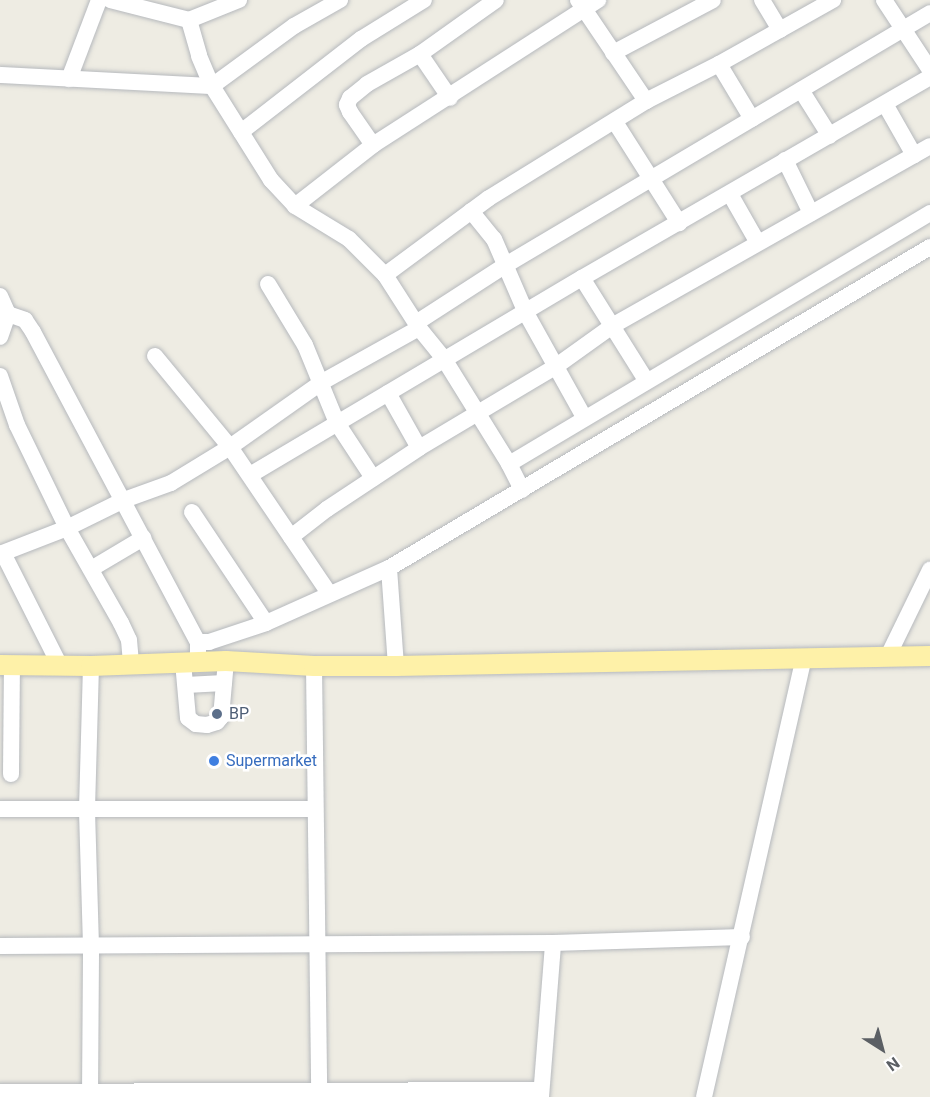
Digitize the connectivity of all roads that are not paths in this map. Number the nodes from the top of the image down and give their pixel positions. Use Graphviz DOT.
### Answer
graph roads {
  1 [pos="99,0"];
  2 [pos="110,0"];
  3 [pos="239,0"];
  4 [pos="340,0"];
  5 [pos="424,0"];
  6 [pos="496,0"];
  7 [pos="762,0"];
  8 [pos="833,0"];
  9 [pos="884,0"];
  10 [pos="587,3"];
  11 [pos="701,3"];
  12 [pos="930,13"];
  13 [pos="189,20"];
  14 [pos="780,30"];
  15 [pos="903,30"];
  16 [pos="613,52"];
  17 [pos="420,54"];
  18 [pos="719,64"];
  19 [pos="930,70"];
  20 [pos="0,75"];
  21 [pos="930,77"];
  22 [pos="69,79"];
  23 [pos="212,86"];
  24 [pos="801,90"];
  25 [pos="450,98"];
  26 [pos="646,101"];
  27 [pos="885,104"];
  28 [pos="752,119"];
  29 [pos="615,122"];
  30 [pos="241,132"];
  31 [pos="830,136"];
  32 [pos="374,145"];
  33 [pos="930,146"];
  34 [pos="914,155"];
  35 [pos="785,160"];
  36 [pos="650,180"];
  37 [pos="730,194"];
  38 [pos="295,206"];
  39 [pos="471,211"];
  40 [pos="811,213"];
  41 [pos="930,213"];
  42 [pos="679,223"];
  43 [pos="758,243"];
  44 [pos="930,247"];
  45 [pos="504,266"];
  46 [pos="385,275"];
  47 [pos="582,278"];
  48 [pos="268,284"];
  49 [pos="0,296"];
  50 [pos="526,312"];
  51 [pos="4,316"];
  52 [pos="418,325"];
  53 [pos="612,326"];
  54 [pos="0,337"];
  55 [pos="155,356"];
  56 [pos="444,359"];
  57 [pos="555,368"];
  58 [pos="0,376"];
  59 [pos="646,380"];
  60 [pos="322,382"];
  61 [pos="388,393"];
  62 [pos="478,414"];
  63 [pos="584,417"];
  64 [pos="337,423"];
  65 [pos="230,447"];
  66 [pos="419,447"];
  67 [pos="509,464"];
  68 [pos="250,475"];
  69 [pos="373,478"];
  70 [pos="522,490"];
  71 [pos="124,500"];
  72 [pos="192,512"];
  73 [pos="67,528"];
  74 [pos="291,537"];
  75 [pos="143,538"];
  76 [pos="2,554"];
  77 [pos="388,568"];
  78 [pos="91,569"];
  79 [pos="930,570"];
  80 [pos="329,593"];
  81 [pos="266,623"];
  82 [pos="193,655"];
  83 [pos="888,656"];
  84 [pos="930,656"];
  85 [pos="804,657"];
  86 [pos="226,661"];
  87 [pos="6,665"];
  88 [pos="130,665"];
  89 [pos="60,666"];
  90 [pos="92,666"];
  91 [pos="314,666"];
  92 [pos="396,666"];
  93 [pos="224,683"];
  94 [pos="186,685"];
  95 [pos="11,774"];
  96 [pos="0,809"];
  97 [pos="87,809"];
  98 [pos="315,809"];
  99 [pos="742,937"];
  100 [pos="553,943"];
  101 [pos="318,945"];
  102 [pos="0,946"];
  103 [pos="91,946"];
  104 [pos="0,1092"];
  105 [pos="541,1093"];
  106 [pos="90,1094"];
  107 [pos="319,1094"];
  108 [pos="704,1097"];
  1 -- 22 [label="street"];
  2 -- 13 [label="street"];
  3 -- 13 [label="street"];
  4 -- 23 [label="street"];
  5 -- 30 [label="street"];
  6 -- 17 [label="street"];
  7 -- 14 [label="street"];
  8 -- 14 [label="street"];
  9 -- 15 [label="street"];
  10 -- 16 [label="street"];
  10 -- 25 [label="street"];
  11 -- 16 [label="street"];
  12 -- 15 [label="street"];
  13 -- 23 [label="street"];
  14 -- 18 [label="street"];
  15 -- 19 [label="street"];
  15 -- 24 [label="street"];
  16 -- 26 [label="street"];
  17 -- 25 [label="street"];
  17 -- 32 [label="street"];
  18 -- 26 [label="street"];
  18 -- 28 [label="street"];
  20 -- 22 [label="street"];
  21 -- 27 [label="street"];
  22 -- 23 [label="street"];
  23 -- 30 [label="street"];
  24 -- 28 [label="street"];
  24 -- 31 [label="street"];
  25 -- 32 [label="street"];
  26 -- 29 [label="street"];
  27 -- 31 [label="street"];
  27 -- 34 [label="street"];
  28 -- 36 [label="street"];
  29 -- 36 [label="street"];
  29 -- 39 [label="street"];
  30 -- 38 [label="street"];
  31 -- 35 [label="street"];
  32 -- 38 [label="street"];
  33 -- 34 [label="street"];
  34 -- 40 [label="street"];
  35 -- 37 [label="street"];
  35 -- 40 [label="street"];
  36 -- 42 [label="street"];
  36 -- 45 [label="street"];
  37 -- 42 [label="street"];
  37 -- 43 [label="street"];
  38 -- 46 [label="street"];
  39 -- 45 [label="street"];
  39 -- 46 [label="street"];
  40 -- 43 [label="street"];
  41 -- 59 [label="street"];
  42 -- 47 [label="street"];
  43 -- 53 [label="street"];
  44 -- 70 [label="street"];
  45 -- 50 [label="street"];
  45 -- 52 [label="street"];
  46 -- 52 [label="street"];
  47 -- 50 [label="street"];
  47 -- 53 [label="street"];
  48 -- 60 [label="street"];
  49 -- 51 [label="street"];
  50 -- 56 [label="street"];
  50 -- 57 [label="street"];
  51 -- 54 [label="street"];
  51 -- 71 [label="street"];
  52 -- 56 [label="street"];
  52 -- 60 [label="street"];
  53 -- 57 [label="street"];
  53 -- 59 [label="street"];
  55 -- 65 [label="street"];
  56 -- 61 [label="street"];
  56 -- 62 [label="street"];
  57 -- 62 [label="street"];
  57 -- 63 [label="street"];
  58 -- 73 [label="street"];
  59 -- 63 [label="street"];
  60 -- 64 [label="street"];
  60 -- 65 [label="street"];
  61 -- 64 [label="street"];
  61 -- 66 [label="street"];
  62 -- 66 [label="street"];
  62 -- 67 [label="street"];
  63 -- 67 [label="street"];
  64 -- 68 [label="street"];
  64 -- 69 [label="street"];
  65 -- 68 [label="street"];
  65 -- 71 [label="street"];
  66 -- 69 [label="street"];
  67 -- 70 [label="street"];
  68 -- 74 [label="street"];
  69 -- 74 [label="street"];
  70 -- 77 [label="street"];
  71 -- 73 [label="street"];
  71 -- 75 [label="street"];
  72 -- 81 [label="street"];
  73 -- 76 [label="street"];
  73 -- 78 [label="street"];
  74 -- 80 [label="street"];
  75 -- 78 [label="street"];
  75 -- 82 [label="street"];
  76 -- 89 [label="street"];
  77 -- 80 [label="street"];
  77 -- 92 [label="street"];
  78 -- 88 [label="street"];
  79 -- 83 [label="street"];
  80 -- 81 [label="street"];
  81 -- 82 [label="street"];
  82 -- 86 [label="main road"];
  82 -- 88 [label="main road"];
  82 -- 94 [label="street"];
  83 -- 84 [label="main road"];
  83 -- 85 [label="main road"];
  85 -- 92 [label="main road"];
  85 -- 99 [label="street"];
  86 -- 91 [label="main road"];
  86 -- 93 [label="street"];
  87 -- 89 [label="main road"];
  87 -- 95 [label="street"];
  88 -- 90 [label="main road"];
  89 -- 90 [label="main road"];
  90 -- 97 [label="street"];
  91 -- 92 [label="main road"];
  91 -- 98 [label="street"];
  93 -- 94 [label="street"];
  93 -- 94 [label="street"];
  96 -- 97 [label="street"];
  97 -- 98 [label="street"];
  97 -- 103 [label="street"];
  98 -- 101 [label="street"];
  99 -- 100 [label="street"];
  99 -- 108 [label="street"];
  100 -- 101 [label="street"];
  100 -- 105 [label="street"];
  101 -- 103 [label="street"];
  101 -- 107 [label="street"];
  102 -- 103 [label="street"];
  103 -- 106 [label="street"];
  104 -- 106 [label="street"];
  105 -- 107 [label="street"];
  106 -- 107 [label="street"];
}
